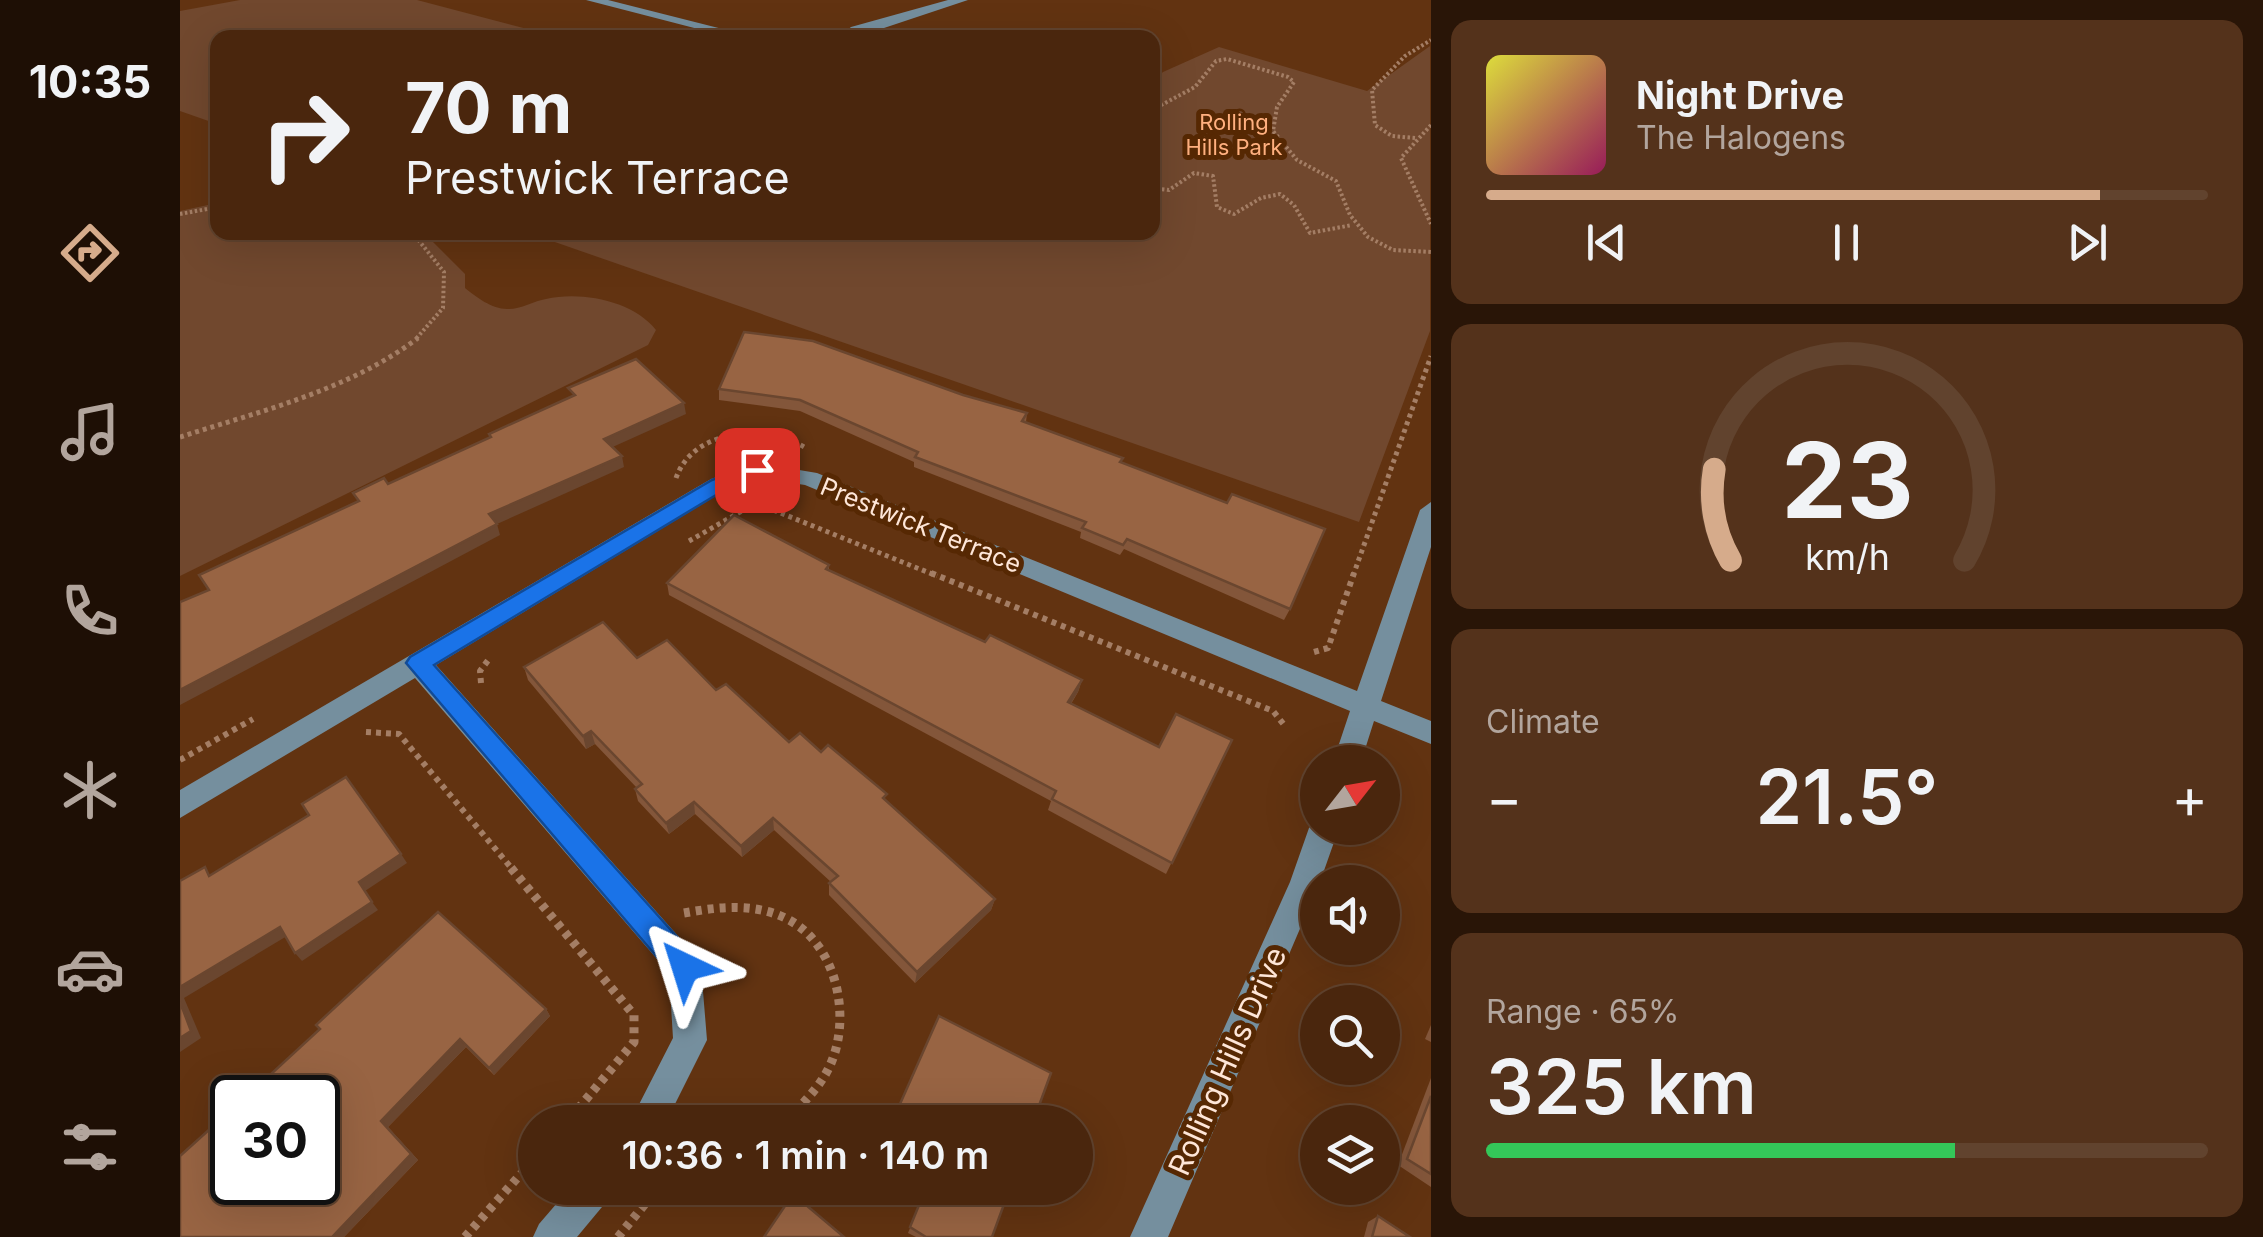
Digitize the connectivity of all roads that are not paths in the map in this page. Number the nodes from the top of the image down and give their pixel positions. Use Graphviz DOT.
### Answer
graph roads {
  1 [pos="592,0"];
  2 [pos="962,0"];
  3 [pos="618,2"];
  4 [pos="722,30"];
  5 [pos="856,30"];
  6 [pos="1430,510"];
  7 [pos="418,663"];
  8 [pos="1366,709"];
  9 [pos="1430,733"];
  10 [pos="1353,745"];
  11 [pos="180,805"];
  12 [pos="1318,845"];
  13 [pos="657,1105"];
  14 [pos="579,1205"];
  15 [pos="552,1237"];
  16 [pos="1149,1237"];
  1 -- 3 [label="street"];
  2 -- 5 [label="street"];
  3 -- 4 [label="street"];
  6 -- 8 [label="street"];
  7 -- 8 [label="street, Prestwick Terrace"];
  7 -- 11 [label="street, Prestwick Terrace"];
  7 -- 13 [label="street"];
  8 -- 9 [label="street, Prestwick Terrace"];
  8 -- 10 [label="street"];
  12 -- 16 [label="street, Rolling Hills Drive"];
  14 -- 15 [label="street"];
}
